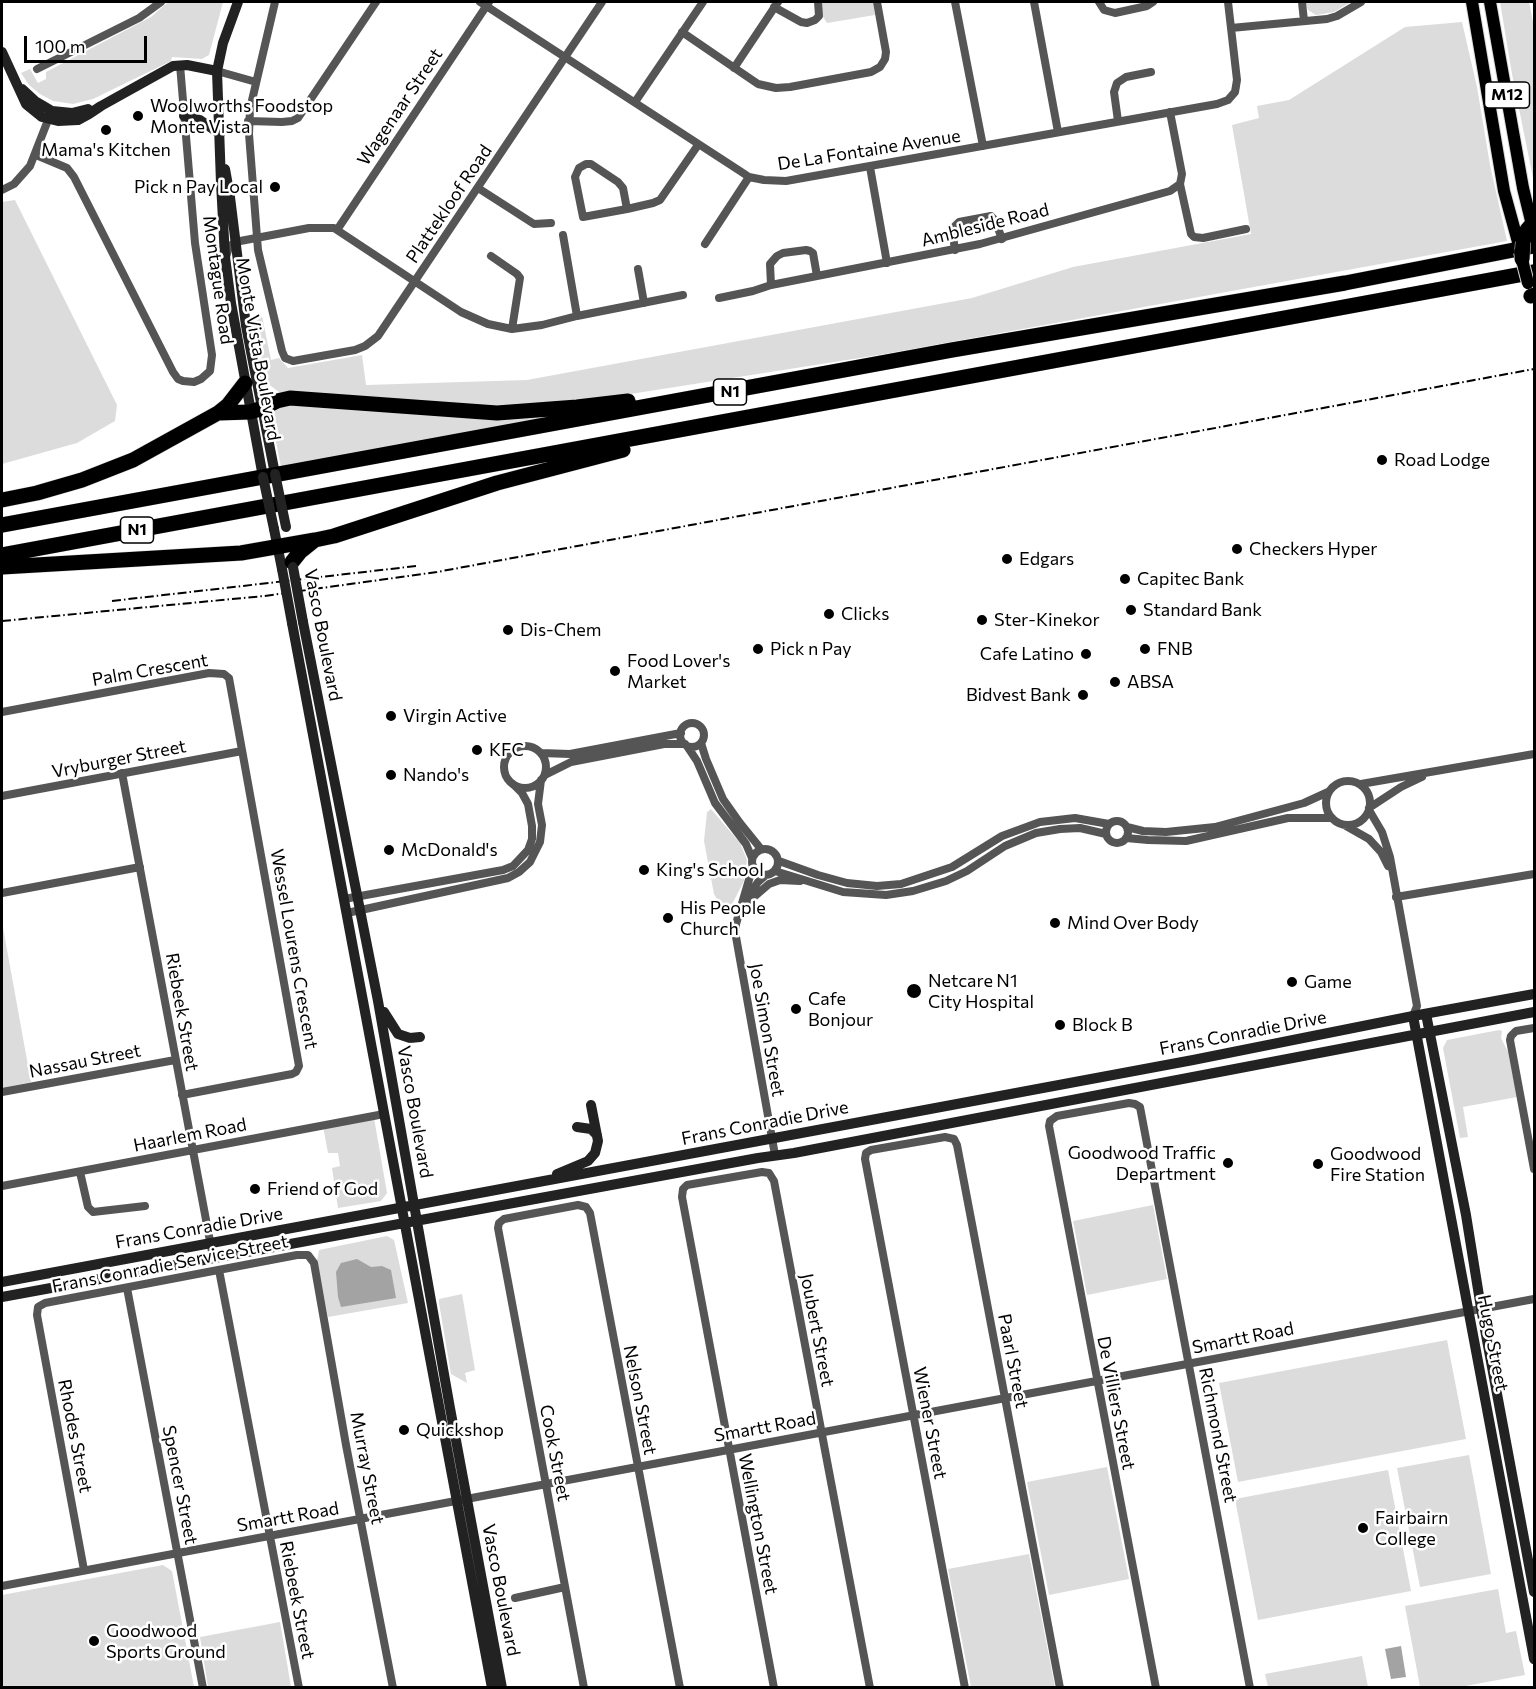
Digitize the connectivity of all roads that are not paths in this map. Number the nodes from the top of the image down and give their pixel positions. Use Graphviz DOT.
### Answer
graph roads {
  1 [pos="161,2"];
  2 [pos="238,2"];
  3 [pos="274,2"];
  4 [pos="376,2"];
  5 [pos="602,2"];
  6 [pos="702,2"];
  7 [pos="818,2"];
  8 [pos="877,2"];
  9 [pos="955,2"];
  10 [pos="1034,2"];
  11 [pos="1100,2"];
  12 [pos="1153,2"];
  13 [pos="1228,2"];
  14 [pos="1302,2"];
  15 [pos="1361,2"];
  16 [pos="1472,2"];
  17 [pos="1490,2"];
  18 [pos="485,3"];
  19 [pos="776,4"];
  20 [pos="1304,21"];
  21 [pos="1231,28"];
  22 [pos="682,32"];
  23 [pos="2,52"];
  24 [pos="565,57"];
  25 [pos="180,65"];
  26 [pos="734,68"];
  27 [pos="37,69"];
  28 [pos="218,71"];
  29 [pos="1151,72"];
  30 [pos="256,82"];
  31 [pos="635,102"];
  32 [pos="1170,112"];
  33 [pos="50,115"];
  34 [pos="184,116"];
  35 [pos="248,121"];
  36 [pos="1118,121"];
  37 [pos="1058,132"];
  38 [pos="220,134"];
  39 [pos="698,145"];
  40 [pos="983,146"];
  41 [pos="36,155"];
  42 [pos="221,156"];
  43 [pos="870,167"];
  44 [pos="749,177"];
  45 [pos="1180,184"];
  46 [pos="478,188"];
  47 [pos="2,190"];
  48 [pos="627,209"];
  49 [pos="551,224"];
  50 [pos="1246,229"];
  51 [pos="337,230"];
  52 [pos="563,235"];
  53 [pos="1529,235"];
  54 [pos="256,238"];
  55 [pos="1002,239"];
  56 [pos="235,242"];
  57 [pos="705,244"];
  58 [pos="955,250"];
  59 [pos="491,256"];
  60 [pos="225,257"];
  61 [pos="1522,259"];
  62 [pos="887,262"];
  63 [pos="638,269"];
  64 [pos="817,276"];
  65 [pos="415,282"];
  66 [pos="771,285"];
  67 [pos="1533,293"];
  68 [pos="683,295"];
  69 [pos="718,298"];
  70 [pos="644,303"];
  71 [pos="577,316"];
  72 [pos="512,329"];
  73 [pos="952,350"];
  74 [pos="283,353"];
  75 [pos="245,383"];
  76 [pos="257,410"];
  77 [pos="218,412"];
  78 [pos="707,425"];
  79 [pos="2,500"];
  80 [pos="2,525"];
  81 [pos="280,528"];
  82 [pos="315,540"];
  83 [pos="283,545"];
  84 [pos="2,555"];
  85 [pos="289,566"];
  86 [pos="2,567"];
  87 [pos="298,622"];
  88 [pos="2,712"];
  89 [pos="681,733"];
  90 [pos="701,743"];
  91 [pos="686,745"];
  92 [pos="242,751"];
  93 [pos="541,753"];
  94 [pos="1534,754"];
  95 [pos="1434,772"];
  96 [pos="122,773"];
  97 [pos="543,778"];
  98 [pos="513,784"];
  99 [pos="1361,784"];
  100 [pos="1328,792"];
  101 [pos="2,796"];
  102 [pos="1369,809"];
  103 [pos="1332,818"];
  104 [pos="1109,824"];
  105 [pos="1343,824"];
  106 [pos="1127,827"];
  107 [pos="1106,834"];
  108 [pos="1126,838"];
  109 [pos="761,849"];
  110 [pos="779,861"];
  111 [pos="752,862"];
  112 [pos="140,867"];
  113 [pos="1391,869"];
  114 [pos="775,871"];
  115 [pos="1534,874"];
  116 [pos="766,875"];
  117 [pos="816,884"];
  118 [pos="2,892"];
  119 [pos="357,896"];
  120 [pos="1396,897"];
  121 [pos="344,898"];
  122 [pos="740,909"];
  123 [pos="360,911"];
  124 [pos="347,913"];
  125 [pos="1534,994"];
  126 [pos="378,1001"];
  127 [pos="1415,1011"];
  128 [pos="1534,1012"];
  129 [pos="1426,1014"];
  130 [pos="1534,1028"];
  131 [pos="1429,1032"];
  132 [pos="1416,1035"];
  133 [pos="420,1037"];
  134 [pos="175,1060"];
  135 [pos="2,1092"];
  136 [pos="182,1095"];
  137 [pos="591,1105"];
  138 [pos="384,1114"];
  139 [pos="1049,1123"];
  140 [pos="577,1127"];
  141 [pos="597,1136"];
  142 [pos="771,1139"];
  143 [pos="193,1151"];
  144 [pos="775,1155"];
  145 [pos="1455,1162"];
  146 [pos="866,1164"];
  147 [pos="1442,1165"];
  148 [pos="1534,1169"];
  149 [pos="80,1172"];
  150 [pos="534,1183"];
  151 [pos="2,1186"];
  152 [pos="683,1189"];
  153 [pos="415,1205"];
  154 [pos="145,1206"];
  155 [pos="401,1207"];
  156 [pos="418,1221"];
  157 [pos="404,1223"];
  158 [pos="499,1223"];
  159 [pos="210,1243"];
  160 [pos="308,1255"];
  161 [pos="213,1257"];
  162 [pos="219,1270"];
  163 [pos="2,1282"];
  164 [pos="127,1288"];
  165 [pos="2,1297"];
  166 [pos="1534,1299"];
  167 [pos="38,1307"];
  168 [pos="1476,1310"];
  169 [pos="1189,1363"];
  170 [pos="1097,1381"];
  171 [pos="1005,1398"];
  172 [pos="913,1415"];
  173 [pos="821,1432"];
  174 [pos="729,1449"];
  175 [pos="637,1467"];
  176 [pos="546,1484"];
  177 [pos="461,1499"];
  178 [pos="361,1519"];
  179 [pos="270,1535"];
  180 [pos="177,1553"];
  181 [pos="84,1570"];
  182 [pos="2,1586"];
  183 [pos="565,1587"];
  184 [pos="1534,1592"];
  185 [pos="515,1598"];
  186 [pos="1532,1633"];
  187 [pos="1534,1659"];
  188 [pos="203,1688"];
  189 [pos="299,1688"];
  190 [pos="393,1688"];
  191 [pos="492,1688"];
  192 [pos="502,1688"];
  193 [pos="584,1688"];
  194 [pos="680,1688"];
  195 [pos="774,1688"];
  196 [pos="870,1688"];
  197 [pos="965,1688"];
  198 [pos="1060,1688"];
  199 [pos="1156,1688"];
  200 [pos="1251,1688"];
  1 -- 27 [label="street"];
  2 -- 28 [label="main road, Monte Vista Boulevard"];
  3 -- 30 [label="street, Monte Vista Boulevard"];
  4 -- 35 [label="street"];
  5 -- 24 [label="street, Plattekloof Road"];
  6 -- 22 [label="street"];
  7 -- 19 [label="street"];
  8 -- 26 [label="street"];
  9 -- 40 [label="street"];
  10 -- 37 [label="street"];
  11 -- 12 [label="street"];
  13 -- 21 [label="street"];
  14 -- 20 [label="street"];
  15 -- 20 [label="street"];
  16 -- 53 [label="main road, M12"];
  17 -- 53 [label="main road, M12"];
  18 -- 24 [label="street, De La Fontaine Avenue"];
  18 -- 51 [label="street, Wagenaar Street"];
  19 -- 26 [label="street"];
  20 -- 21 [label="street"];
  21 -- 32 [label="street, De La Fontaine Avenue"];
  22 -- 26 [label="street"];
  22 -- 31 [label="street"];
  23 -- 33 [label="main road"];
  24 -- 31 [label="street, De La Fontaine Avenue"];
  24 -- 46 [label="street, Plattekloof Road"];
  25 -- 28 [label="main road"];
  25 -- 33 [label="main road"];
  25 -- 34 [label="street, Montague Road"];
  28 -- 30 [label="street"];
  28 -- 38 [label="main road, Monte Vista Boulevard"];
  29 -- 36 [label="street"];
  30 -- 35 [label="street, Monte Vista Boulevard"];
  31 -- 39 [label="street, De La Fontaine Avenue"];
  32 -- 36 [label="street, De La Fontaine Avenue"];
  32 -- 45 [label="street"];
  33 -- 41 [label="street"];
  34 -- 38 [label="main road"];
  34 -- 41 [label="street, Montague Road"];
  35 -- 54 [label="street, Monte Vista Boulevard"];
  36 -- 37 [label="street, De La Fontaine Avenue"];
  37 -- 40 [label="street, De La Fontaine Avenue"];
  38 -- 42 [label="main road, Monte Vista Boulevard"];
  39 -- 44 [label="street, De La Fontaine Avenue"];
  39 -- 48 [label="street"];
  40 -- 43 [label="street, De La Fontaine Avenue"];
  41 -- 47 [label="street"];
  42 -- 56 [label="main road, Monte Vista Boulevard"];
  42 -- 60 [label="main road, Monte Vista Boulevard"];
  43 -- 44 [label="street, De La Fontaine Avenue"];
  43 -- 62 [label="street"];
  44 -- 57 [label="street"];
  45 -- 50 [label="street"];
  45 -- 55 [label="street, Ambleside Road"];
  46 -- 49 [label="street"];
  46 -- 65 [label="street, Plattekloof Road"];
  48 -- 48 [label="street"];
  51 -- 54 [label="street"];
  51 -- 65 [label="street"];
  52 -- 71 [label="street"];
  53 -- 61 [label="highway, bridge"];
  53 -- 73 [label="highway, N1"];
  54 -- 56 [label="street"];
  54 -- 74 [label="street, Monte Vista Boulevard"];
  55 -- 58 [label="street, Ambleside Road"];
  55 -- 58 [label="street"];
  56 -- 60 [label="street"];
  56 -- 76 [label="main road, Monte Vista Boulevard"];
  58 -- 62 [label="street, Ambleside Road"];
  59 -- 72 [label="street"];
  60 -- 75 [label="main road, Monte Vista Boulevard"];
  61 -- 67 [label="main road, bridge"];
  62 -- 64 [label="street, Ambleside Road"];
  63 -- 70 [label="street"];
  64 -- 66 [label="street, Ambleside Road"];
  64 -- 66 [label="street"];
  65 -- 72 [label="street"];
  65 -- 74 [label="street, Plattekloof Road"];
  66 -- 69 [label="street, Ambleside Road"];
  67 -- 78 [label="highway, N1"];
  68 -- 70 [label="street"];
  70 -- 71 [label="street"];
  71 -- 72 [label="street"];
  73 -- 76 [label="highway"];
  73 -- 80 [label="highway, N1"];
  75 -- 76 [label="main road, Monte Vista Boulevard"];
  75 -- 77 [label="highway"];
  76 -- 77 [label="highway"];
  76 -- 81 [label="main road, Monte Vista Boulevard, bridge"];
  76 -- 81 [label="main road, Monte Vista Boulevard, bridge"];
  77 -- 79 [label="highway"];
  78 -- 82 [label="highway"];
  78 -- 84 [label="highway, N1"];
  81 -- 83 [label="main road, Monte Vista Boulevard"];
  82 -- 83 [label="highway"];
  82 -- 85 [label="highway"];
  83 -- 85 [label="main road, Vasco Boulevard"];
  83 -- 86 [label="highway"];
  85 -- 87 [label="main road, Vasco Boulevard, bridge"];
  87 -- 119 [label="main road, Vasco Boulevard"];
  87 -- 121 [label="main road, Vasco Boulevard"];
  88 -- 92 [label="street, Palm Crescent"];
  89 -- 90 [label="street"];
  89 -- 91 [label="street"];
  89 -- 93 [label="street"];
  90 -- 91 [label="street"];
  90 -- 109 [label="street"];
  91 -- 97 [label="street"];
  91 -- 111 [label="street"];
  92 -- 96 [label="street, Vryburger Street"];
  92 -- 136 [label="street, Wessel Lourens Crescent"];
  93 -- 97 [label="street"];
  93 -- 98 [label="street"];
  94 -- 95 [label="street"];
  95 -- 99 [label="street"];
  95 -- 102 [label="street"];
  96 -- 101 [label="street, Vryburger Street"];
  96 -- 112 [label="street, Riebeek Street"];
  97 -- 98 [label="street"];
  97 -- 123 [label="street"];
  98 -- 119 [label="street"];
  99 -- 100 [label="street"];
  99 -- 102 [label="street"];
  100 -- 103 [label="street"];
  100 -- 106 [label="street"];
  102 -- 105 [label="street"];
  102 -- 113 [label="street"];
  103 -- 105 [label="street"];
  103 -- 108 [label="street"];
  104 -- 106 [label="street"];
  104 -- 107 [label="street"];
  104 -- 110 [label="street"];
  105 -- 113 [label="street"];
  106 -- 108 [label="street"];
  107 -- 108 [label="street"];
  107 -- 117 [label="street"];
  109 -- 110 [label="street"];
  109 -- 111 [label="street"];
  110 -- 114 [label="street"];
  111 -- 116 [label="street"];
  111 -- 122 [label="street, Joe Simon Street"];
  112 -- 118 [label="street"];
  112 -- 134 [label="street, Riebeek Street"];
  113 -- 120 [label="street"];
  114 -- 116 [label="street"];
  114 -- 117 [label="street"];
  115 -- 120 [label="street"];
  116 -- 122 [label="street, Joe Simon Street"];
  117 -- 122 [label="street"];
  119 -- 121 [label="street"];
  119 -- 123 [label="main road, Vasco Boulevard"];
  120 -- 127 [label="street"];
  121 -- 124 [label="main road, Vasco Boulevard"];
  122 -- 142 [label="street, Joe Simon Street"];
  123 -- 124 [label="street"];
  123 -- 126 [label="main road, Vasco Boulevard"];
  124 -- 138 [label="main road, Vasco Boulevard"];
  125 -- 129 [label="main road, Frans Conradie Drive"];
  126 -- 133 [label="main road"];
  126 -- 153 [label="main road, Vasco Boulevard"];
  127 -- 129 [label="main road, Frans Conradie Drive"];
  127 -- 132 [label="main road, Hugo Street"];
  127 -- 142 [label="main road, Frans Conradie Drive"];
  128 -- 131 [label="main road, Frans Conradie Drive"];
  129 -- 131 [label="main road, Hugo Street"];
  130 -- 148 [label="street"];
  131 -- 132 [label="main road, Frans Conradie Drive"];
  131 -- 145 [label="main road, Hugo Street"];
  132 -- 144 [label="main road, Frans Conradie Drive"];
  132 -- 147 [label="main road, Hugo Street"];
  134 -- 135 [label="street, Nassau Street"];
  134 -- 136 [label="street, Riebeek Street"];
  136 -- 143 [label="street, Riebeek Street"];
  137 -- 141 [label="main road"];
  138 -- 143 [label="street, Haarlem Road"];
  138 -- 155 [label="main road, Vasco Boulevard"];
  139 -- 169 [label="street, Richmond Street"];
  139 -- 170 [label="street, De Villiers Street"];
  140 -- 141 [label="main road"];
  141 -- 150 [label="main road"];
  142 -- 144 [label="street, Joe Simon Street"];
  142 -- 150 [label="main road, Frans Conradie Drive"];
  143 -- 149 [label="street, Haarlem Road"];
  143 -- 159 [label="street, Riebeek Street"];
  144 -- 156 [label="main road, Frans Conradie Drive"];
  145 -- 147 [label="main road"];
  145 -- 168 [label="main road, Hugo Street"];
  146 -- 171 [label="street, Paarl Street"];
  146 -- 172 [label="street, Wiener Street"];
  147 -- 168 [label="main road, Hugo Street"];
  149 -- 151 [label="street, Haarlem Road"];
  149 -- 154 [label="street"];
  150 -- 153 [label="main road, Frans Conradie Drive"];
  152 -- 173 [label="street, Joubert Street"];
  152 -- 174 [label="street, Wellington Street"];
  153 -- 155 [label="main road, Frans Conradie Drive"];
  153 -- 156 [label="main road, Vasco Boulevard"];
  155 -- 157 [label="main road, Vasco Boulevard"];
  155 -- 159 [label="main road, Frans Conradie Drive"];
  156 -- 157 [label="main road, Frans Conradie Drive"];
  156 -- 177 [label="main road, Vasco Boulevard"];
  157 -- 161 [label="main road, Frans Conradie Drive"];
  157 -- 177 [label="main road, Vasco Boulevard"];
  158 -- 175 [label="street, Nelson Street"];
  158 -- 176 [label="street, Cook Street"];
  159 -- 161 [label="street, Riebeek Street"];
  159 -- 163 [label="main road, Frans Conradie Drive"];
  160 -- 162 [label="street, Frans Conradie Service Street"];
  160 -- 178 [label="street, Murray Street"];
  161 -- 165 [label="main road, Frans Conradie Drive"];
  162 -- 164 [label="street, Frans Conradie Service Street"];
  162 -- 179 [label="street, Riebeek Street"];
  164 -- 167 [label="street, Frans Conradie Service Street"];
  164 -- 180 [label="street, Spencer Street"];
  166 -- 168 [label="street, Smartt Road"];
  167 -- 181 [label="street, Rhodes Street"];
  168 -- 169 [label="street, Smartt Road"];
  168 -- 184 [label="main road, Hugo Street"];
  168 -- 186 [label="main road, Hugo Street"];
  169 -- 170 [label="street, Smartt Road"];
  169 -- 200 [label="street, Richmond Street"];
  170 -- 171 [label="street, Smartt Road"];
  170 -- 199 [label="street, De Villiers Street"];
  171 -- 172 [label="street, Smartt Road"];
  171 -- 198 [label="street, Paarl Street"];
  172 -- 173 [label="street, Smartt Road"];
  172 -- 197 [label="street, Wiener Street"];
  173 -- 174 [label="street, Smartt Road"];
  173 -- 196 [label="street, Joubert Street"];
  174 -- 175 [label="street, Smartt Road"];
  174 -- 195 [label="street, Wellington Street"];
  175 -- 176 [label="street, Smartt Road"];
  175 -- 194 [label="street, Nelson Street"];
  176 -- 177 [label="street, Smartt Road"];
  176 -- 183 [label="street, Cook Street"];
  177 -- 178 [label="street, Smartt Road"];
  177 -- 191 [label="main road, Vasco Boulevard"];
  177 -- 192 [label="main road, Vasco Boulevard"];
  178 -- 179 [label="street, Smartt Road"];
  178 -- 190 [label="street, Murray Street"];
  179 -- 180 [label="street, Smartt Road"];
  179 -- 189 [label="street, Riebeek Street"];
  180 -- 181 [label="street, Smartt Road"];
  180 -- 188 [label="street, Spencer Street"];
  181 -- 182 [label="street, Smartt Road"];
  183 -- 185 [label="street"];
  183 -- 193 [label="street, Cook Street"];
  186 -- 187 [label="main road, Hugo Street"];
}
